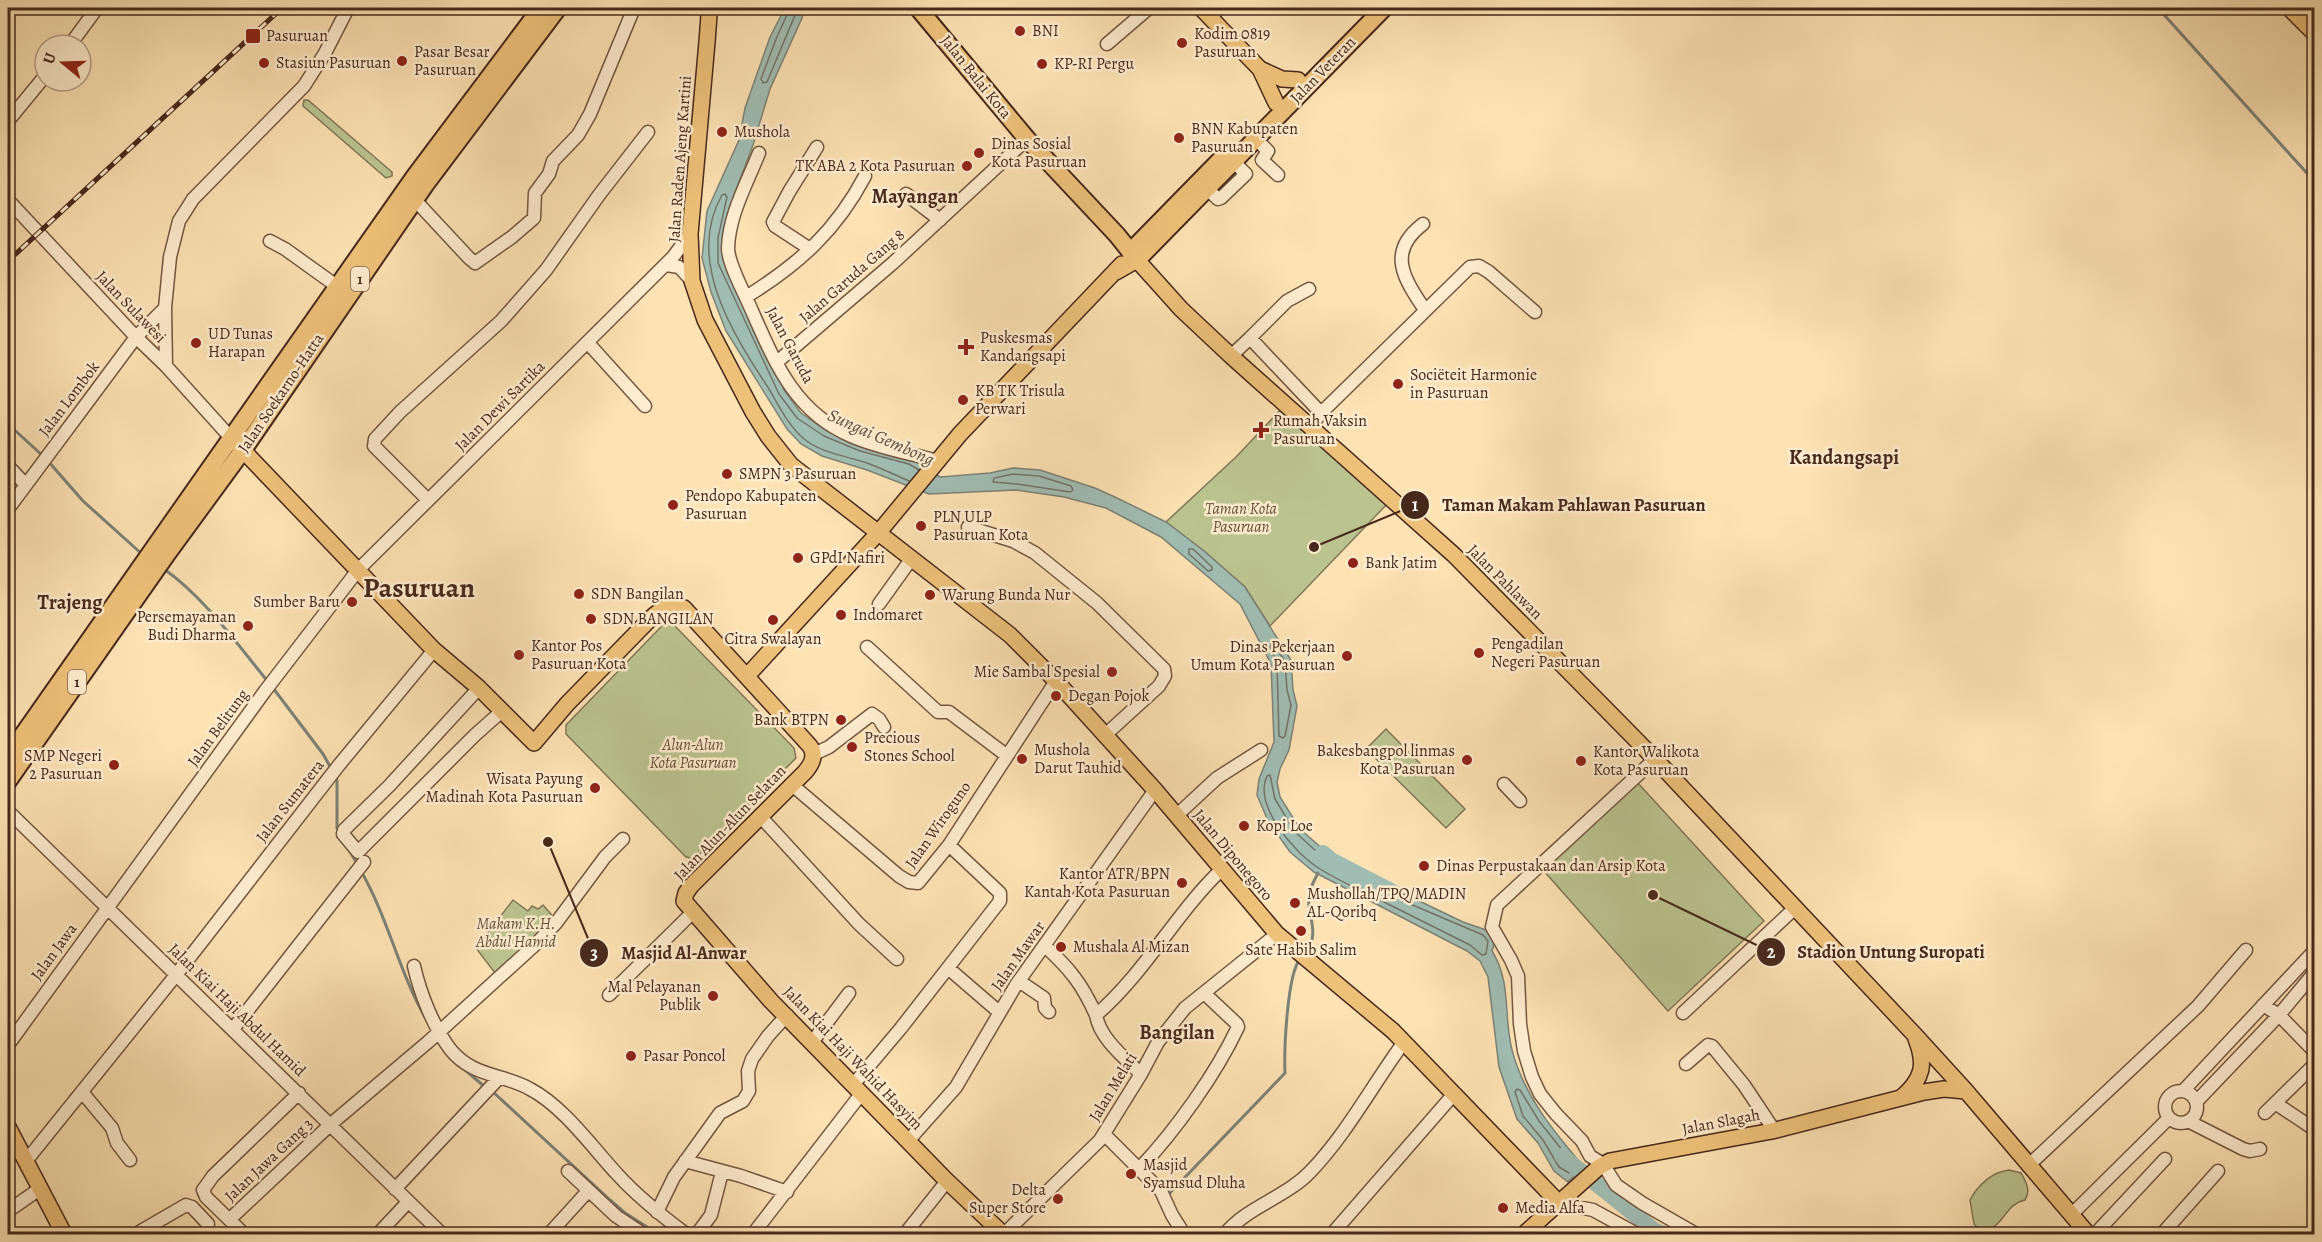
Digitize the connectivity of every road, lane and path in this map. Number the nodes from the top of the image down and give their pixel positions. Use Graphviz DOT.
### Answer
graph roads {
  1 [pos="97,8"];
  2 [pos="348,8"];
  3 [pos="541,8"];
  4 [pos="558,8"];
  5 [pos="634,8"];
  6 [pos="706,8"];
  7 [pos="918,8"];
  8 [pos="1149,8"];
  9 [pos="1368,8"];
  10 [pos="1384,8"];
  11 [pos="2289,8"];
  12 [pos="1210,11"];
  13 [pos="79,33"];
  14 [pos="2314,33"];
  15 [pos="1107,44"];
  16 [pos="1260,69"];
  17 [pos="1298,80"];
  18 [pos="33,91"];
  19 [pos="1276,110"];
  20 [pos="8,121"];
  21 [pos="648,132"];
  22 [pos="1027,139"];
  23 [pos="1256,139"];
  24 [pos="817,147"];
  25 [pos="759,153"];
  26 [pos="1262,160"];
  27 [pos="1234,162"];
  28 [pos="1246,174"];
  29 [pos="1278,175"];
  30 [pos="865,176"];
  31 [pos="1203,185"];
  32 [pos="906,194"];
  33 [pos="8,200"];
  34 [pos="415,200"];
  35 [pos="940,220"];
  36 [pos="1424,224"];
  37 [pos="690,234"];
  38 [pos="270,241"];
  39 [pos="810,249"];
  40 [pos="1134,256"];
  41 [pos="666,265"];
  42 [pos="692,281"];
  43 [pos="338,287"];
  44 [pos="1309,289"];
  45 [pos="746,297"];
  46 [pos="165,308"];
  47 [pos="1425,310"];
  48 [pos="1535,312"];
  49 [pos="136,337"];
  50 [pos="1250,338"];
  51 [pos="588,343"];
  52 [pos="1231,356"];
  53 [pos="777,362"];
  54 [pos="166,366"];
  55 [pos="645,406"];
  56 [pos="1322,413"];
  57 [pos="1310,427"];
  58 [pos="231,438"];
  59 [pos="243,450"];
  60 [pos="936,464"];
  61 [pos="8,466"];
  62 [pos="25,484"];
  63 [pos="428,500"];
  64 [pos="8,509"];
  65 [pos="968,527"];
  66 [pos="879,532"];
  67 [pos="161,550"];
  68 [pos="912,558"];
  69 [pos="358,570"];
  70 [pos="141,579"];
  71 [pos="879,604"];
  72 [pos="867,647"];
  73 [pos="434,650"];
  74 [pos="747,676"];
  75 [pos="1056,681"];
  76 [pos="479,688"];
  77 [pos="502,711"];
  78 [pos="884,726"];
  79 [pos="1104,736"];
  80 [pos="1261,750"];
  81 [pos="814,754"];
  82 [pos="1006,755"];
  83 [pos="8,756"];
  84 [pos="1655,759"];
  85 [pos="8,781"];
  86 [pos="791,784"];
  87 [pos="1504,784"];
  88 [pos="1155,790"];
  89 [pos="1520,801"];
  90 [pos="8,811"];
  91 [pos="760,816"];
  92 [pos="1176,816"];
  93 [pos="623,839"];
  94 [pos="949,845"];
  95 [pos="363,863"];
  96 [pos="1222,869"];
  97 [pos="106,907"];
  98 [pos="689,907"];
  99 [pos="1796,907"];
  100 [pos="1277,934"];
  101 [pos="1045,946"];
  102 [pos="2246,950"];
  103 [pos="2314,951"];
  104 [pos="897,959"];
  105 [pos="414,966"];
  106 [pos="948,968"];
  107 [pos="2314,973"];
  108 [pos="176,975"];
  109 [pos="1019,981"];
  110 [pos="849,993"];
  111 [pos="1204,993"];
  112 [pos="609,995"];
  113 [pos="2263,1005"];
  114 [pos="999,1012"];
  115 [pos="1049,1012"];
  116 [pos="1094,1012"];
  117 [pos="1683,1013"];
  118 [pos="787,1015"];
  119 [pos="2278,1015"];
  120 [pos="233,1029"];
  121 [pos="1913,1033"];
  122 [pos="435,1036"];
  123 [pos="813,1041"];
  124 [pos="1404,1042"];
  125 [pos="8,1045"];
  126 [pos="2314,1051"];
  127 [pos="1686,1064"];
  128 [pos="2314,1065"];
  129 [pos="1141,1074"];
  130 [pos="495,1082"];
  131 [pos="857,1089"];
  132 [pos="1966,1091"];
  133 [pos="2182,1091"];
  134 [pos="82,1092"];
  135 [pos="299,1093"];
  136 [pos="1454,1095"];
  137 [pos="1902,1097"];
  138 [pos="2196,1102"];
  139 [pos="2275,1103"];
  140 [pos="2265,1113"];
  141 [pos="2169,1118"];
  142 [pos="2188,1121"];
  143 [pos="331,1124"];
  144 [pos="8,1127"];
  145 [pos="2314,1129"];
  146 [pos="1773,1130"];
  147 [pos="1104,1134"];
  148 [pos="908,1141"];
  149 [pos="2260,1149"];
  150 [pos="2165,1159"];
  151 [pos="27,1161"];
  152 [pos="130,1161"];
  153 [pos="685,1161"];
  154 [pos="1601,1166"];
  155 [pos="2028,1166"];
  156 [pos="1140,1168"];
  157 [pos="568,1171"];
  158 [pos="2218,1171"];
  159 [pos="722,1172"];
  160 [pos="947,1181"];
  161 [pos="41,1188"];
  162 [pos="395,1189"];
  163 [pos="588,1191"];
  164 [pos="787,1192"];
  165 [pos="1565,1197"];
  166 [pos="408,1202"];
  167 [pos="8,1211"];
  168 [pos="657,1212"];
  169 [pos="2071,1215"];
  170 [pos="230,1219"];
  171 [pos="208,1224"];
  172 [pos="64,1234"];
  173 [pos="136,1234"];
  174 [pos="244,1234"];
  175 [pos="378,1234"];
  176 [pos="442,1234"];
  177 [pos="549,1234"];
  178 [pos="643,1234"];
  179 [pos="686,1234"];
  180 [pos="697,1234"];
  181 [pos="753,1234"];
  182 [pos="905,1234"];
  183 [pos="1004,1234"];
  184 [pos="1184,1234"];
  185 [pos="1225,1234"];
  186 [pos="1332,1234"];
  187 [pos="1524,1234"];
  188 [pos="1637,1234"];
  189 [pos="1696,1234"];
  190 [pos="2088,1234"];
  191 [pos="2095,1234"];
  192 [pos="2162,1234"];
  1 -- 13 [label="street"];
  2 -- 46 [label="street"];
  3 -- 43 [label="highway, Jalan Soekarno-Hatta / 1"];
  4 -- 34 [label="highway, Jalan Soekarno-Hatta / 1"];
  5 -- 34 [label="street"];
  6 -- 37 [label="main road, Jalan Raden Ajeng Kartini"];
  7 -- 22 [label="highway, Jalan Balai Kota"];
  8 -- 15 [label="street"];
  9 -- 17 [label="highway, Jalan Veteran"];
  10 -- 19 [label="highway, Jalan Veteran"];
  11 -- 14 [label="main road"];
  12 -- 16 [label="main road"];
  16 -- 17 [label="main road"];
  16 -- 19 [label="main road"];
  17 -- 19 [label="highway, Jalan Veteran"];
  18 -- 20 [label="street"];
  19 -- 23 [label="highway, Jalan Veteran"];
  19 -- 31 [label="highway, Jalan Veteran"];
  21 -- 63 [label="street"];
  22 -- 35 [label="street, Jalan Garuda Gang 8"];
  22 -- 40 [label="highway, Jalan Balai Kota"];
  23 -- 26 [label="street"];
  23 -- 27 [label="highway, Jalan Veteran"];
  24 -- 39 [label="street"];
  25 -- 45 [label="street, Jalan Garuda"];
  26 -- 28 [label="street"];
  26 -- 29 [label="street"];
  27 -- 28 [label="street"];
  27 -- 31 [label="highway, Jalan Veteran"];
  28 -- 31 [label="street"];
  30 -- 39 [label="street"];
  31 -- 40 [label="highway, Jalan Veteran"];
  32 -- 35 [label="street"];
  33 -- 49 [label="street, Jalan Sulawesi"];
  34 -- 59 [label="highway, Jalan Soekarno-Hatta / 1"];
  35 -- 53 [label="street, Jalan Garuda Gang 8"];
  36 -- 47 [label="street"];
  37 -- 41 [label="street, Jalan Dewi Sartika"];
  37 -- 42 [label="main road, Jalan Raden Ajeng Kartini"];
  38 -- 43 [label="street"];
  39 -- 45 [label="street"];
  40 -- 52 [label="main road, Jalan Pahlawan"];
  40 -- 60 [label="main road"];
  41 -- 42 [label="street"];
  41 -- 51 [label="street, Jalan Dewi Sartika"];
  42 -- 66 [label="main road, Jalan Raden Ajeng Kartini"];
  43 -- 58 [label="highway, Jalan Soekarno-Hatta / 1"];
  44 -- 50 [label="street"];
  45 -- 53 [label="street, Jalan Garuda"];
  46 -- 49 [label="street, Jalan Lombok"];
  46 -- 54 [label="street"];
  47 -- 48 [label="street"];
  47 -- 56 [label="street"];
  49 -- 54 [label="street, Jalan Sulawesi"];
  49 -- 62 [label="street, Jalan Lombok"];
  50 -- 52 [label="street"];
  50 -- 56 [label="street"];
  51 -- 55 [label="street"];
  51 -- 63 [label="street, Jalan Dewi Sartika"];
  52 -- 57 [label="main road, Jalan Pahlawan"];
  53 -- 60 [label="street, Jalan Garuda"];
  54 -- 58 [label="street, Jalan Sulawesi"];
  56 -- 57 [label="street"];
  57 -- 84 [label="main road, Jalan Pahlawan"];
  58 -- 59 [label="main road"];
  58 -- 67 [label="highway, Jalan Soekarno-Hatta / 1"];
  59 -- 67 [label="highway, Jalan Soekarno-Hatta / 1"];
  59 -- 69 [label="main road"];
  60 -- 66 [label="main road"];
  61 -- 62 [label="street"];
  62 -- 64 [label="street, Jalan Lombok"];
  63 -- 69 [label="street, Jalan Dewi Sartika"];
  65 -- 79 [label="street"];
  66 -- 68 [label="main road, Jalan Diponegoro"];
  66 -- 74 [label="main road"];
  67 -- 70 [label="highway, Jalan Soekarno-Hatta / 1"];
  68 -- 71 [label="street"];
  68 -- 75 [label="main road, Jalan Diponegoro"];
  69 -- 73 [label="main road"];
  69 -- 97 [label="street, Jalan Belitung"];
  70 -- 83 [label="highway, Jalan Soekarno-Hatta / 1"];
  70 -- 85 [label="highway, Jalan Soekarno-Hatta / 1"];
  72 -- 82 [label="street"];
  73 -- 76 [label="main road"];
  73 -- 108 [label="street, Jalan Sumatera"];
  74 -- 77 [label="main road"];
  74 -- 81 [label="main road"];
  75 -- 79 [label="main road, Jalan Diponegoro"];
  75 -- 82 [label="street, Jalan Wiroguno"];
  76 -- 77 [label="main road"];
  76 -- 77 [label="street"];
  78 -- 81 [label="street"];
  79 -- 88 [label="main road, Jalan Diponegoro"];
  80 -- 92 [label="street"];
  81 -- 86 [label="main road, Jalan Alun-Alun Selatan"];
  82 -- 94 [label="street, Jalan Wiroguno"];
  84 -- 99 [label="main road, Jalan Pahlawan"];
  84 -- 154 [label="street"];
  86 -- 91 [label="main road, Jalan Alun-Alun Selatan"];
  86 -- 94 [label="street, Jalan Wiroguno"];
  87 -- 89 [label="street"];
  88 -- 92 [label="main road, Jalan Diponegoro"];
  88 -- 101 [label="street, Jalan Mawar"];
  90 -- 97 [label="street, Jalan Kiai Haji Abdul Hamid"];
  91 -- 98 [label="main road, Jalan Alun-Alun Selatan"];
  91 -- 104 [label="street"];
  92 -- 96 [label="main road, Jalan Diponegoro"];
  93 -- 122 [label="street, Jalan Jawa Gang 3"];
  94 -- 106 [label="street"];
  95 -- 120 [label="street"];
  96 -- 100 [label="main road, Jalan Diponegoro"];
  96 -- 116 [label="street"];
  97 -- 108 [label="street, Jalan Kiai Haji Abdul Hamid"];
  97 -- 125 [label="street, Jalan Jawa"];
  98 -- 112 [label="street"];
  98 -- 118 [label="main road, Jalan Kiai Haji Wahid Hasyim"];
  99 -- 117 [label="street"];
  99 -- 121 [label="main road, Jalan Pahlawan"];
  100 -- 111 [label="street, Jalan Melati"];
  100 -- 124 [label="main road, Jalan Diponegoro"];
  101 -- 109 [label="street, Jalan Mawar"];
  101 -- 116 [label="street"];
  102 -- 155 [label="street"];
  103 -- 113 [label="street"];
  105 -- 122 [label="street"];
  106 -- 114 [label="street"];
  106 -- 131 [label="street"];
  107 -- 119 [label="street"];
  108 -- 120 [label="street, Jalan Kiai Haji Abdul Hamid"];
  108 -- 134 [label="street, Jalan Sumatera"];
  109 -- 114 [label="street, Jalan Mawar"];
  109 -- 115 [label="street"];
  110 -- 123 [label="street"];
  111 -- 129 [label="street, Jalan Melati"];
  111 -- 156 [label="street"];
  113 -- 119 [label="street"];
  113 -- 133 [label="street"];
  114 -- 148 [label="street, Jalan Mawar"];
  116 -- 129 [label="street"];
  118 -- 123 [label="main road, Jalan Kiai Haji Wahid Hasyim"];
  118 -- 153 [label="street"];
  119 -- 126 [label="street"];
  119 -- 138 [label="street"];
  120 -- 135 [label="street, Jalan Kiai Haji Abdul Hamid"];
  121 -- 132 [label="main road, Jalan Pahlawan"];
  121 -- 137 [label="main road"];
  122 -- 130 [label="street"];
  122 -- 143 [label="street, Jalan Jawa Gang 3"];
  123 -- 131 [label="main road, Jalan Kiai Haji Wahid Hasyim"];
  124 -- 136 [label="main road, Jalan Diponegoro"];
  124 -- 185 [label="street"];
  127 -- 146 [label="street"];
  128 -- 139 [label="street"];
  129 -- 147 [label="street, Jalan Melati"];
  130 -- 162 [label="street"];
  130 -- 168 [label="street"];
  131 -- 148 [label="main road, Jalan Kiai Haji Wahid Hasyim"];
  131 -- 164 [label="street"];
  132 -- 137 [label="main road, Jalan Slagah"];
  132 -- 155 [label="main road, Jalan Pahlawan"];
  133 -- 138 [label="street"];
  133 -- 141 [label="street"];
  134 -- 151 [label="street, Jalan Sumatera"];
  134 -- 152 [label="street"];
  135 -- 143 [label="street, Jalan Kiai Haji Abdul Hamid"];
  135 -- 170 [label="street"];
  136 -- 165 [label="main road, Jalan Diponegoro"];
  136 -- 186 [label="street"];
  137 -- 146 [label="main road, Jalan Slagah"];
  138 -- 142 [label="street"];
  139 -- 140 [label="street"];
  139 -- 145 [label="street"];
  141 -- 142 [label="street"];
  141 -- 169 [label="street"];
  142 -- 149 [label="street"];
  143 -- 162 [label="street, Jalan Kiai Haji Abdul Hamid"];
  143 -- 170 [label="street, Jalan Jawa Gang 3"];
  144 -- 151 [label="main road"];
  146 -- 154 [label="main road, Jalan Slagah"];
  147 -- 156 [label="street"];
  147 -- 183 [label="street, Jalan Melati"];
  148 -- 160 [label="main road, Jalan Kiai Haji Wahid Hasyim"];
  150 -- 191 [label="street"];
  151 -- 161 [label="main road"];
  153 -- 159 [label="street"];
  153 -- 168 [label="street"];
  154 -- 165 [label="main road, Jalan Slagah"];
  154 -- 189 [label="street"];
  155 -- 169 [label="main road, Jalan Pahlawan"];
  156 -- 184 [label="street"];
  157 -- 163 [label="street"];
  158 -- 192 [label="street"];
  159 -- 164 [label="street"];
  159 -- 180 [label="street"];
  160 -- 182 [label="street"];
  160 -- 183 [label="main road, Jalan Kiai Haji Wahid Hasyim"];
  161 -- 167 [label="street"];
  161 -- 172 [label="main road"];
  162 -- 166 [label="street, Jalan Kiai Haji Abdul Hamid"];
  163 -- 177 [label="street"];
  163 -- 178 [label="street"];
  164 -- 181 [label="street"];
  165 -- 187 [label="main road, Jalan Slagah"];
  165 -- 188 [label="street"];
  166 -- 175 [label="street"];
  166 -- 176 [label="street, Jalan Kiai Haji Abdul Hamid"];
  168 -- 179 [label="street"];
  169 -- 190 [label="main road, Jalan Pahlawan"];
  170 -- 174 [label="street"];
  171 -- 173 [label="street"];
}
